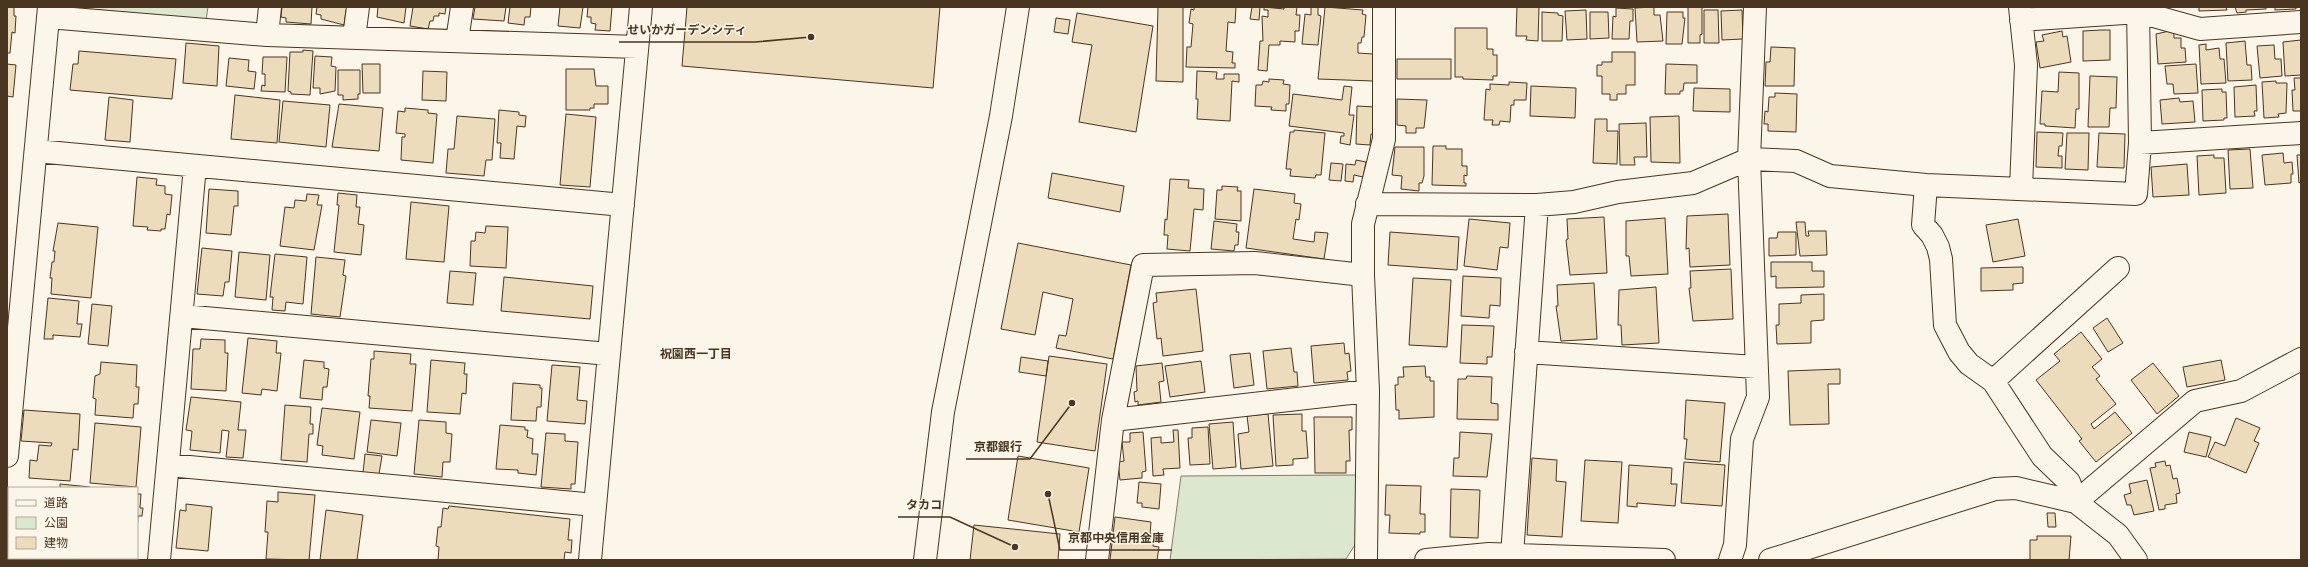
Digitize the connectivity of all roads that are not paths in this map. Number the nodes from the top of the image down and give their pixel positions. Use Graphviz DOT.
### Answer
graph roads {
  1 [pos="270,7"];
  2 [pos="358,7"];
  3 [pos="462,7"];
  4 [pos="641,7"];
  5 [pos="1018,7"];
  6 [pos="1384,7"];
  7 [pos="1755,7"];
  8 [pos="2139,10"];
  9 [pos="48,12"];
  10 [pos="2021,14"];
  11 [pos="2301,22"];
  12 [pos="267,35"];
  13 [pos="354,38"];
  14 [pos="457,41"];
  15 [pos="637,47"];
  16 [pos="2301,133"];
  17 [pos="2140,143"];
  18 [pos="36,151"];
  19 [pos="1749,159"];
  20 [pos="196,166"];
  21 [pos="1926,185"];
  22 [pos="2021,188"];
  23 [pos="1367,204"];
  24 [pos="623,205"];
  25 [pos="1537,205"];
  26 [pos="2118,268"];
  27 [pos="1363,275"];
  28 [pos="182,316"];
  29 [pos="1526,352"];
  30 [pos="610,354"];
  31 [pos="2301,359"];
  32 [pos="1756,367"];
  33 [pos="1993,381"];
  34 [pos="1368,390"];
  35 [pos="1113,420"];
  36 [pos="7,456"];
  37 [pos="168,465"];
  38 [pos="2076,502"];
  39 [pos="595,505"];
  40 [pos="1512,555"];
  41 [pos="159,560"];
  42 [pos="590,560"];
  43 [pos="925,560"];
  44 [pos="1097,560"];
  45 [pos="1366,560"];
  46 [pos="1426,560"];
  47 [pos="1664,560"];
  48 [pos="1730,560"];
  49 [pos="1770,560"];
  50 [pos="2136,560"];
  1 -- 12 [label="street"];
  2 -- 13 [label="street"];
  3 -- 14 [label="street"];
  4 -- 15 [label="street"];
  5 -- 43 [label="street"];
  6 -- 23 [label="street"];
  7 -- 19 [label="street"];
  8 -- 10 [label="street"];
  8 -- 11 [label="street"];
  8 -- 17 [label="street"];
  9 -- 12 [label="street"];
  9 -- 18 [label="street"];
  10 -- 22 [label="street"];
  12 -- 13 [label="street"];
  13 -- 14 [label="street"];
  14 -- 15 [label="street"];
  15 -- 24 [label="street"];
  16 -- 17 [label="street"];
  17 -- 22 [label="street"];
  18 -- 20 [label="street"];
  18 -- 36 [label="street"];
  19 -- 21 [label="street"];
  19 -- 25 [label="street"];
  19 -- 32 [label="street"];
  20 -- 24 [label="street"];
  20 -- 28 [label="street"];
  21 -- 22 [label="street"];
  21 -- 33 [label="street"];
  23 -- 25 [label="street"];
  23 -- 27 [label="street"];
  24 -- 30 [label="street"];
  25 -- 29 [label="street"];
  26 -- 33 [label="street"];
  27 -- 34 [label="street"];
  27 -- 35 [label="street"];
  28 -- 30 [label="street"];
  28 -- 37 [label="street"];
  29 -- 32 [label="street"];
  29 -- 40 [label="street"];
  30 -- 39 [label="street"];
  31 -- 38 [label="street"];
  32 -- 48 [label="street"];
  33 -- 38 [label="street"];
  34 -- 35 [label="street"];
  34 -- 45 [label="street"];
  35 -- 44 [label="street"];
  37 -- 39 [label="street"];
  37 -- 41 [label="street"];
  38 -- 49 [label="street"];
  38 -- 50 [label="street"];
  39 -- 42 [label="street"];
  40 -- 46 [label="street"];
  40 -- 47 [label="street"];
}
